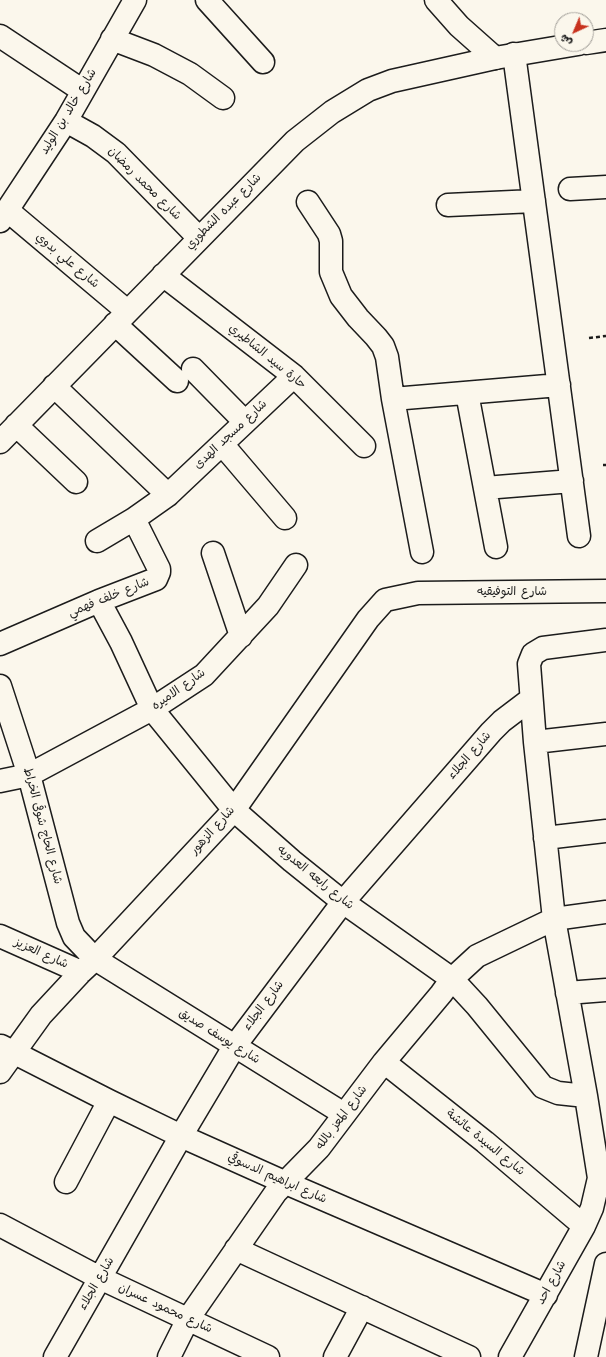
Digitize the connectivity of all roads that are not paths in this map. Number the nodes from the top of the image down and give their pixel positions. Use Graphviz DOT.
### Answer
graph roads {
  1 [pos="135,0"];
  2 [pos="207,0"];
  3 [pos="436,0"];
  4 [pos="0,36"];
  5 [pos="112,40"];
  6 [pos="606,40"];
  7 [pos="594,42"];
  8 [pos="554,48"];
  9 [pos="504,56"];
  10 [pos="263,62"];
  11 [pos="83,91"];
  12 [pos="223,98"];
  13 [pos="66,121"];
  14 [pos="606,187"];
  15 [pos="570,188"];
  16 [pos="534,201"];
  17 [pos="308,202"];
  18 [pos="448,205"];
  19 [pos="3,215"];
  20 [pos="199,238"];
  21 [pos="163,275"];
  22 [pos="121,317"];
  23 [pos="294,376"];
  24 [pos="559,385"];
  25 [pos="54,386"];
  26 [pos="467,393"];
  27 [pos="393,399"];
  28 [pos="245,422"];
  29 [pos="16,425"];
  30 [pos="0,442"];
  31 [pos="222,444"];
  32 [pos="364,446"];
  33 [pos="572,481"];
  34 [pos="76,482"];
  35 [pos="485,488"];
  36 [pos="168,495"];
  37 [pos="285,518"];
  38 [pos="134,519"];
  39 [pos="579,536"];
  40 [pos="97,541"];
  41 [pos="496,547"];
  42 [pos="422,552"];
  43 [pos="213,553"];
  44 [pos="296,564"];
  45 [pos="606,591"];
  46 [pos="418,593"];
  47 [pos="100,601"];
  48 [pos="241,636"];
  49 [pos="606,640"];
  50 [pos="0,644"];
  51 [pos="0,686"];
  52 [pos="531,698"];
  53 [pos="152,709"];
  54 [pos="606,734"];
  55 [pos="535,742"];
  56 [pos="29,775"];
  57 [pos="0,781"];
  58 [pos="234,810"];
  59 [pos="606,831"];
  60 [pos="545,838"];
  61 [pos="343,902"];
  62 [pos="606,912"];
  63 [pos="554,919"];
  64 [pos="0,936"];
  65 [pos="88,965"];
  66 [pos="452,979"];
  67 [pos="606,990"];
  68 [pos="567,993"];
  69 [pos="234,1047"];
  70 [pos="7,1049"];
  71 [pos="384,1062"];
  72 [pos="0,1072"];
  73 [pos="586,1096"];
  74 [pos="109,1101"];
  75 [pos="344,1114"];
  76 [pos="181,1136"];
  77 [pos="602,1178"];
  78 [pos="66,1182"];
  79 [pos="286,1183"];
  80 [pos="594,1214"];
  81 [pos="0,1225"];
  82 [pos="236,1249"];
  83 [pos="606,1264"];
  84 [pos="100,1278"];
  85 [pos="546,1295"];
  86 [pos="362,1307"];
  87 [pos="188,1319"];
  88 [pos="55,1357"];
  89 [pos="169,1357"];
  90 [pos="268,1357"];
  91 [pos="335,1357"];
  92 [pos="469,1357"];
  93 [pos="510,1357"];
  94 [pos="586,1357"];
  1 -- 5 [label="street, شارع خالد بن الوليد"];
  2 -- 10 [label="street"];
  3 -- 9 [label="street"];
  4 -- 11 [label="street"];
  5 -- 11 [label="street, شارع خالد بن الوليد"];
  5 -- 12 [label="street"];
  6 -- 7 [label="street"];
  8 -- 9 [label="street, شارع عبده الشطوري"];
  9 -- 16 [label="street"];
  9 -- 20 [label="street, شارع عبده الشطوري"];
  11 -- 13 [label="street, شارع خالد بن الوليد"];
  13 -- 19 [label="street, شارع خالد بن الوليد"];
  13 -- 20 [label="street, شارع محمد رمضان"];
  14 -- 15 [label="street"];
  16 -- 18 [label="street"];
  16 -- 24 [label="street"];
  17 -- 27 [label="street"];
  19 -- 22 [label="street, شارع علي بدوي"];
  20 -- 21 [label="street, شارع عبده الشطوري"];
  21 -- 22 [label="street, شارع عبده الشطوري"];
  21 -- 23 [label="street, حارة سيد الشاطيري"];
  22 -- 25 [label="street, شارع عبده الشطوري"];
  22 -- 28 [label="street, شارع علي بدوي"];
  23 -- 28 [label="street, شارع مسجد الهدى"];
  23 -- 32 [label="street, حارة سيد الشاطيري"];
  24 -- 26 [label="street"];
  24 -- 33 [label="street"];
  25 -- 29 [label="street, شارع عبده الشطوري"];
  25 -- 36 [label="street"];
  26 -- 27 [label="street"];
  26 -- 35 [label="street"];
  27 -- 42 [label="street"];
  28 -- 31 [label="street, شارع مسجد الهدى"];
  29 -- 30 [label="street, شارع عبده الشطوري"];
  29 -- 34 [label="street"];
  31 -- 36 [label="street, شارع مسجد الهدى"];
  31 -- 37 [label="street"];
  33 -- 35 [label="street"];
  33 -- 39 [label="street"];
  35 -- 41 [label="street"];
  36 -- 38 [label="street, شارع مسجد الهدى"];
  38 -- 40 [label="street, شارع مسجد الهدى"];
  38 -- 47 [label="street, شارع خلف فهمي"];
  43 -- 48 [label="street"];
  44 -- 48 [label="street, شارع الاميره"];
  45 -- 46 [label="street, شارع التوفيقيه"];
  46 -- 58 [label="street, شارع الزهور"];
  47 -- 50 [label="street, شارع خلف فهمي"];
  47 -- 53 [label="street, شارع رابعه العدويه"];
  48 -- 53 [label="street, شارع الاميره"];
  49 -- 52 [label="street"];
  51 -- 56 [label="street, شارع الحاج شوقى الخراط"];
  52 -- 55 [label="street"];
  52 -- 61 [label="street, شارع الجلاء"];
  53 -- 56 [label="street, شارع الاميره"];
  53 -- 58 [label="street, شارع رابعه العدويه"];
  54 -- 55 [label="street"];
  55 -- 60 [label="street"];
  56 -- 57 [label="street, شارع الاميره"];
  56 -- 65 [label="street, شارع الحاج شوقى الخراط"];
  58 -- 61 [label="street, شارع رابعه العدويه"];
  58 -- 65 [label="street, شارع الزهور"];
  59 -- 60 [label="street"];
  60 -- 63 [label="street"];
  61 -- 66 [label="street, شارع رابعه العدويه"];
  61 -- 69 [label="street, شارع الجلاء"];
  62 -- 63 [label="street, شارع المعز بالله"];
  63 -- 66 [label="street, شارع المعز بالله"];
  63 -- 68 [label="street"];
  64 -- 65 [label="street, شارع العزيز"];
  65 -- 69 [label="street, شارع يوسف صديق"];
  65 -- 70 [label="street, شارع الزهور"];
  66 -- 71 [label="street, شارع المعز بالله"];
  66 -- 73 [label="street, شارع رابعه العدويه"];
  67 -- 68 [label="street"];
  68 -- 73 [label="street"];
  69 -- 75 [label="street, شارع يوسف صديق"];
  69 -- 76 [label="street, شارع الجلاء"];
  70 -- 72 [label="street, شارع الزهور"];
  70 -- 74 [label="street, شارع ابراهيم الدسوقي"];
  71 -- 75 [label="street, شارع المعز بالله"];
  71 -- 80 [label="street, شارع السيدة عائشة"];
  73 -- 77 [label="street"];
  74 -- 76 [label="street, شارع ابراهيم الدسوقي"];
  74 -- 78 [label="street"];
  75 -- 79 [label="street, شارع المعز بالله"];
  76 -- 79 [label="street, شارع ابراهيم الدسوقي"];
  76 -- 84 [label="street, شارع الجلاء"];
  77 -- 80 [label="street"];
  79 -- 82 [label="street, شارع المعز بالله"];
  79 -- 85 [label="street, شارع ابراهيم الدسوقي"];
  80 -- 85 [label="street, شارع احد"];
  81 -- 84 [label="street, شارع محمود عسران"];
  82 -- 86 [label="street"];
  82 -- 87 [label="street, شارع المعز بالله"];
  83 -- 94 [label="street"];
  84 -- 87 [label="street, شارع محمود عسران"];
  84 -- 88 [label="street, شارع الجلاء"];
  85 -- 93 [label="street, شارع احد"];
  86 -- 91 [label="street"];
  86 -- 92 [label="street"];
  87 -- 89 [label="street, شارع المعز بالله"];
  87 -- 90 [label="street, شارع محمود عسران"];
}
